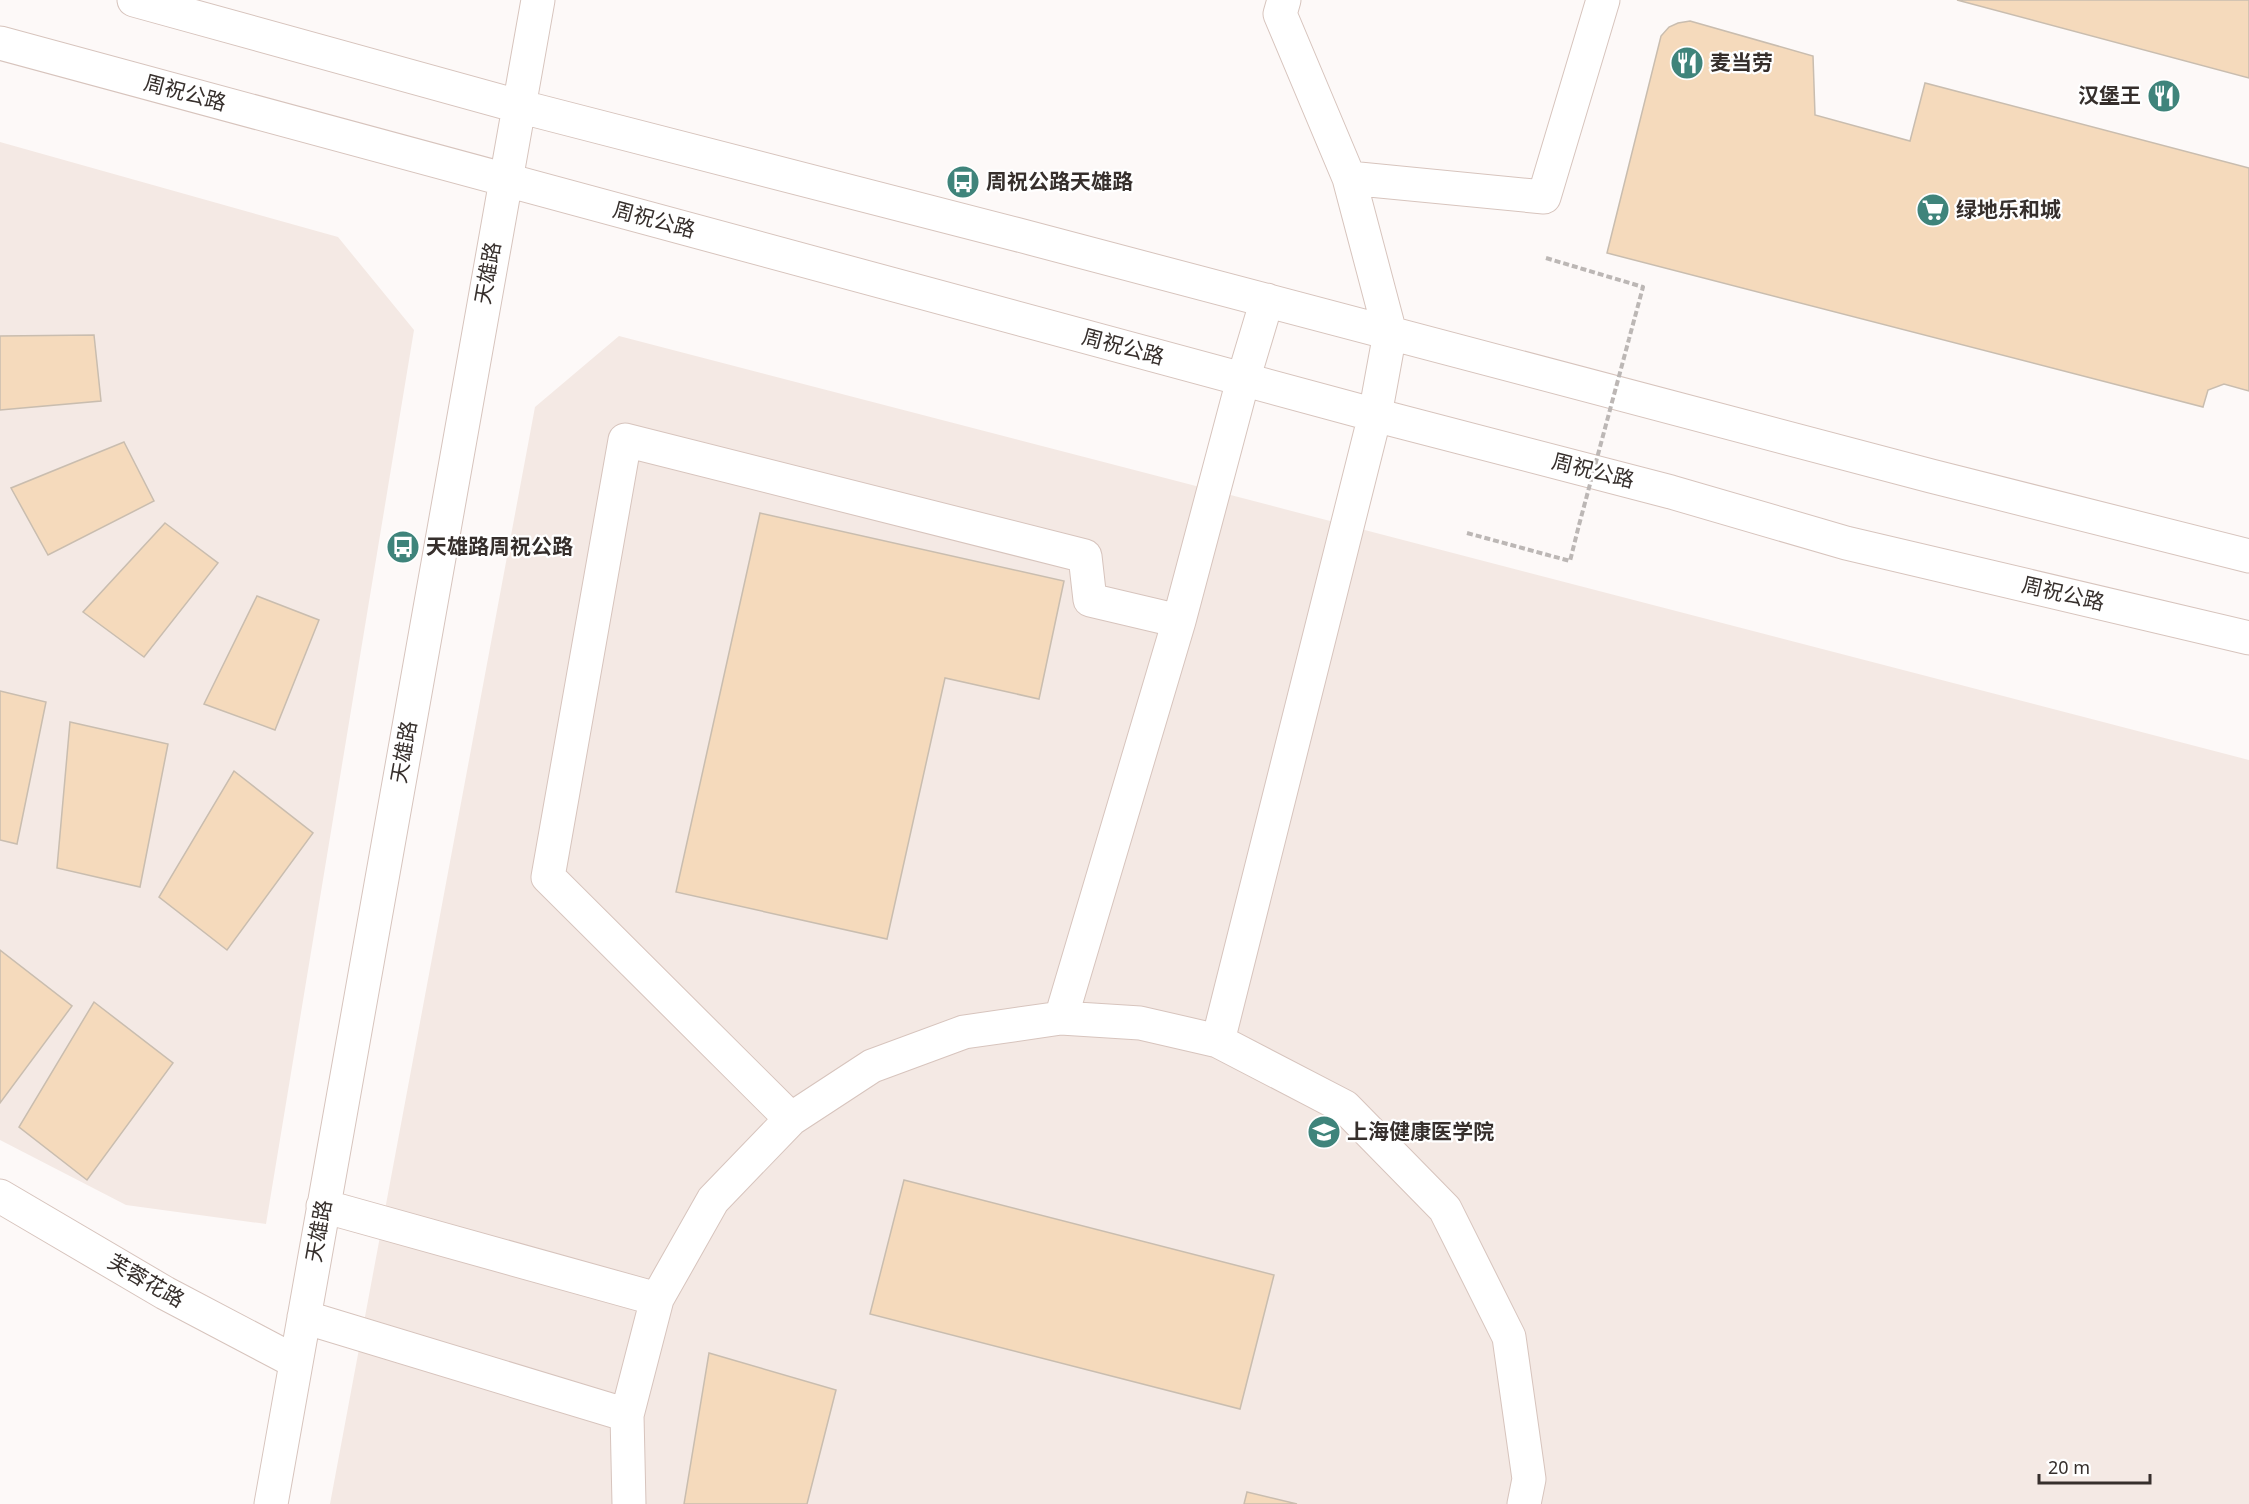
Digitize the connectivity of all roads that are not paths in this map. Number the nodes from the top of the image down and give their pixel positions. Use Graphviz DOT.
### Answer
graph roads {
  1 [pos="134,0"];
  2 [pos="538,0"];
  3 [pos="1284,0"];
  4 [pos="1603,0"];
  5 [pos="0,43"];
  6 [pos="518,106"];
  7 [pos="1349,178"];
  8 [pos="505,180"];
  9 [pos="1267,300"];
  10 [pos="1390,333"];
  11 [pos="1243,380"];
  12 [pos="1375,415"];
  13 [pos="2249,556"];
  14 [pos="1179,621"];
  15 [pos="2249,638"];
  16 [pos="1061,1018"];
  17 [pos="1218,1041"];
  18 [pos="790,1119"];
  19 [pos="0,1196"];
  20 [pos="323,1206"];
  21 [pos="657,1299"];
  22 [pos="304,1317"];
  23 [pos="296,1362"];
  24 [pos="627,1415"];
  25 [pos="271,1504"];
  26 [pos="629,1504"];
  27 [pos="1524,1504"];
  1 -- 6 [label="street"];
  2 -- 6 [label="street, 天雄路"];
  3 -- 7 [label="street"];
  4 -- 7 [label="street"];
  5 -- 8 [label="street, 周祝公路"];
  6 -- 8 [label="street, 天雄路"];
  6 -- 9 [label="street"];
  7 -- 10 [label="street"];
  8 -- 11 [label="street, 周祝公路"];
  8 -- 20 [label="street, 天雄路"];
  9 -- 10 [label="street"];
  9 -- 11 [label="street"];
  10 -- 12 [label="street"];
  10 -- 13 [label="street"];
  11 -- 12 [label="street, 周祝公路"];
  11 -- 14 [label="street"];
  12 -- 15 [label="street, 周祝公路"];
  12 -- 17 [label="street"];
  14 -- 16 [label="street"];
  14 -- 18 [label="street"];
  16 -- 17 [label="street"];
  16 -- 18 [label="street"];
  17 -- 27 [label="street"];
  18 -- 21 [label="street"];
  19 -- 23 [label="street, 芙蓉花路"];
  20 -- 21 [label="street"];
  20 -- 22 [label="street, 天雄路"];
  21 -- 24 [label="street"];
  22 -- 23 [label="street, 天雄路"];
  22 -- 24 [label="street"];
  23 -- 25 [label="street, 天雄路"];
  24 -- 26 [label="street"];
}
